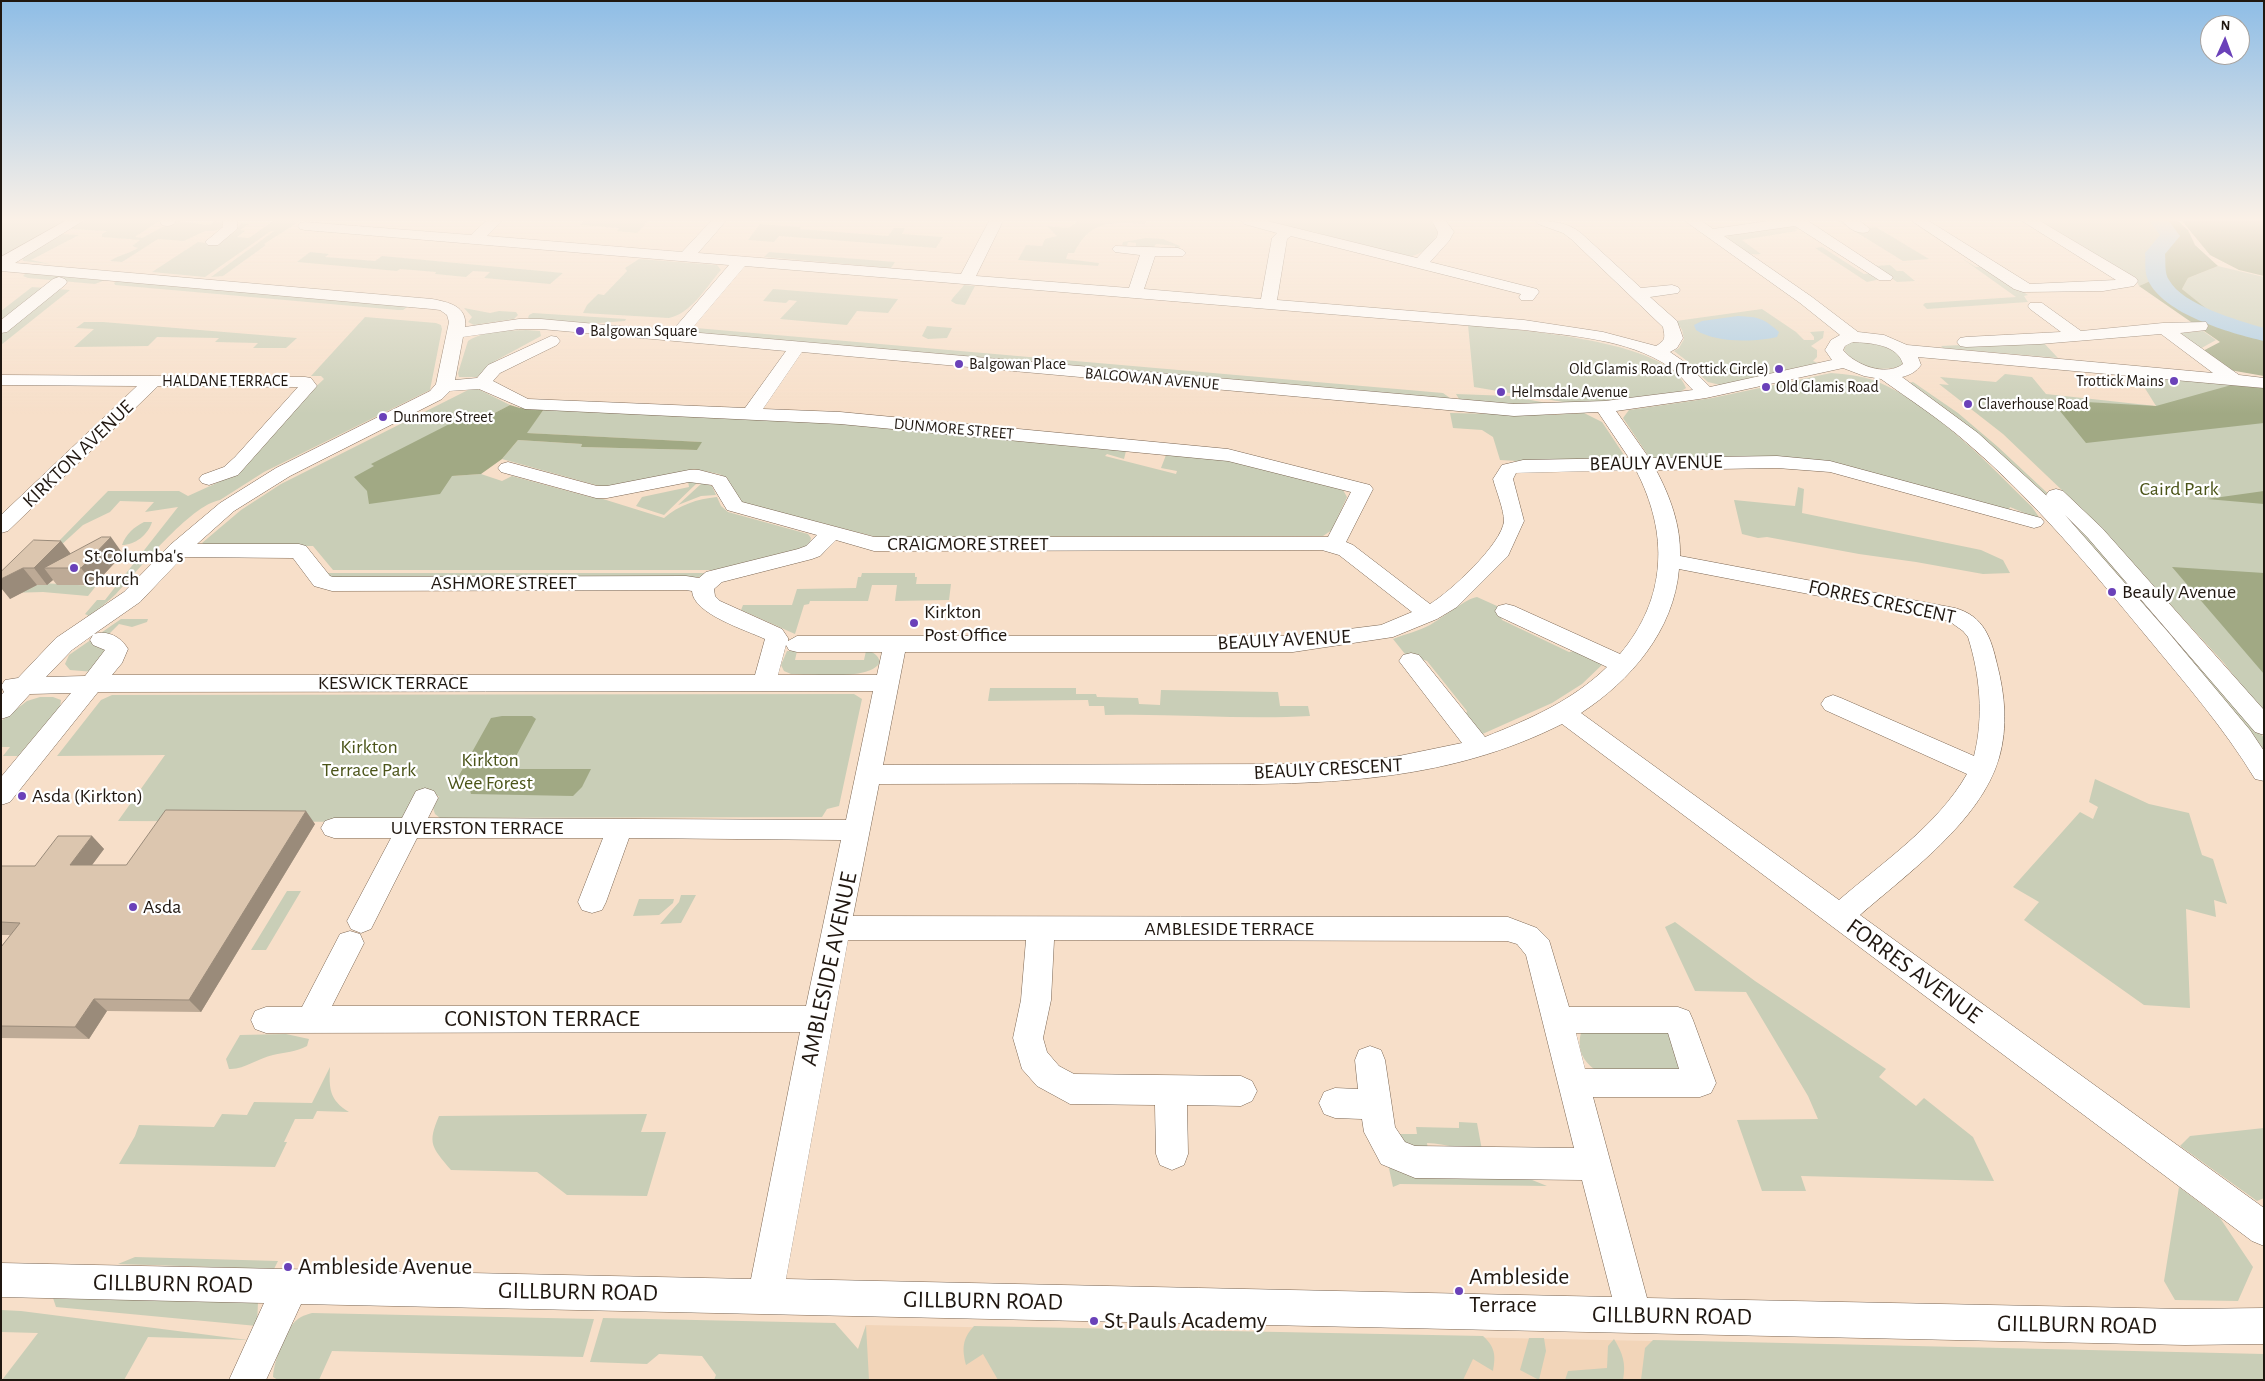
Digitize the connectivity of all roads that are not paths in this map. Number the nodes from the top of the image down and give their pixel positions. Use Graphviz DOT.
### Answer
graph roads {
  1 [pos="55,285"];
  2 [pos="99,285"];
  3 [pos="228,285"];
  4 [pos="720,285"];
  5 [pos="1037,285"];
  6 [pos="1138,285"];
  7 [pos="1271,285"];
  8 [pos="1505,285"];
  9 [pos="1629,285"];
  10 [pos="1785,285"];
  11 [pos="2019,285"];
  12 [pos="2108,285"];
  13 [pos="106,286"];
  14 [pos="1672,290"];
  15 [pos="1135,293"];
  16 [pos="1637,293"];
  17 [pos="1527,297"];
  18 [pos="415,302"];
  19 [pos="1268,304"];
  20 [pos="2036,306"];
  21 [pos="402,313"];
  22 [pos="2200,326"];
  23 [pos="1,328"];
  24 [pos="457,328"];
  25 [pos="2163,328"];
  26 [pos="681,331"];
  27 [pos="2077,336"];
  28 [pos="1853,337"];
  29 [pos="551,341"];
  30 [pos="797,347"];
  31 [pos="1657,353"];
  32 [pos="1906,357"];
  33 [pos="1845,362"];
  34 [pos="1885,374"];
  35 [pos="1,380"];
  36 [pos="154,380"];
  37 [pos="2234,380"];
  38 [pos="482,383"];
  39 [pos="2264,383"];
  40 [pos="445,386"];
  41 [pos="1706,393"];
  42 [pos="1450,398"];
  43 [pos="1603,406"];
  44 [pos="750,414"];
  45 [pos="1642,463"];
  46 [pos="508,468"];
  47 [pos="209,479"];
  48 [pos="2022,516"];
  49 [pos="1,527"];
  50 [pos="831,533"];
  51 [pos="1334,545"];
  52 [pos="177,550"];
  53 [pos="1671,561"];
  54 [pos="704,586"];
  55 [pos="1506,611"];
  56 [pos="1430,614"];
  57 [pos="101,640"];
  58 [pos="786,644"];
  59 [pos="895,644"];
  60 [pos="1411,661"];
  61 [pos="1625,666"];
  62 [pos="764,683"];
  63 [pos="887,683"];
  64 [pos="91,685"];
  65 [pos="12,686"];
  66 [pos="1833,704"];
  67 [pos="1,710"];
  68 [pos="1564,713"];
  69 [pos="2264,726"];
  70 [pos="1480,749"];
  71 [pos="1982,770"];
  72 [pos="2264,772"];
  73 [pos="867,775"];
  74 [pos="1,795"];
  75 [pos="425,798"];
  76 [pos="334,828"];
  77 [pos="409,828"];
  78 [pos="620,828"];
  79 [pos="857,830"];
  80 [pos="592,902"];
  81 [pos="1838,916"];
  82 [pos="838,928"];
  83 [pos="1041,929"];
  84 [pos="818,1019"];
  85 [pos="266,1020"];
  86 [pos="310,1020"];
  87 [pos="1558,1020"];
  88 [pos="1370,1060"];
  89 [pos="1575,1083"];
  90 [pos="1171,1090"];
  91 [pos="1241,1091"];
  92 [pos="1335,1103"];
  93 [pos="1376,1104"];
  94 [pos="1172,1154"];
  95 [pos="1594,1164"];
  96 [pos="2264,1229"];
  97 [pos="1,1280"];
  98 [pos="291,1286"];
  99 [pos="765,1296"];
  100 [pos="1634,1315"];
  101 [pos="2264,1326"];
  102 [pos="246,1380"];
  1 -- 23 [label="street"];
  2 -- 13 [label="street, BALGOWAN AVENUE"];
  3 -- 18 [label="street"];
  4 -- 26 [label="street"];
  5 -- 15 [label="street"];
  6 -- 15 [label="street"];
  7 -- 19 [label="street"];
  8 -- 17 [label="street"];
  9 -- 16 [label="street"];
  10 -- 28 [label="street"];
  11 -- 12 [label="street"];
  13 -- 21 [label="street, BALGOWAN AVENUE"];
  14 -- 16 [label="street"];
  15 -- 19 [label="street"];
  16 -- 31 [label="street"];
  18 -- 21 [label="street"];
  18 -- 24 [label="street"];
  19 -- 31 [label="street"];
  20 -- 27 [label="street"];
  21 -- 24 [label="street, BALGOWAN AVENUE"];
  22 -- 25 [label="street"];
  24 -- 26 [label="street, BALGOWAN AVENUE"];
  24 -- 40 [label="street"];
  25 -- 27 [label="street"];
  25 -- 37 [label="street"];
  26 -- 30 [label="street, BALGOWAN AVENUE"];
  26 -- 42 [label="street, BALGOWAN AVENUE"];
  27 -- 32 [label="street"];
  28 -- 32 [label="street"];
  28 -- 33 [label="street"];
  29 -- 38 [label="street"];
  30 -- 42 [label="street, BALGOWAN AVENUE"];
  30 -- 44 [label="street"];
  31 -- 41 [label="street"];
  32 -- 34 [label="street"];
  32 -- 37 [label="street"];
  32 -- 69 [label="street"];
  33 -- 34 [label="street"];
  33 -- 41 [label="street, BALGOWAN AVENUE"];
  34 -- 72 [label="street"];
  35 -- 36 [label="street, HALDANE TERRACE"];
  36 -- 47 [label="street, HALDANE TERRACE"];
  36 -- 49 [label="street, KIRKTON AVENUE"];
  37 -- 39 [label="street"];
  38 -- 40 [label="street"];
  38 -- 44 [label="street, DUNMORE STREET"];
  40 -- 52 [label="street"];
  41 -- 43 [label="street, BALGOWAN AVENUE"];
  42 -- 43 [label="street, BALGOWAN AVENUE"];
  43 -- 45 [label="street, BEAULY CRESCENT"];
  44 -- 51 [label="street, DUNMORE STREET"];
  45 -- 48 [label="street, BEAULY AVENUE"];
  45 -- 53 [label="street, BEAULY CRESCENT"];
  45 -- 56 [label="street, BEAULY AVENUE"];
  46 -- 50 [label="street, CRAIGMORE STREET"];
  50 -- 51 [label="street, CRAIGMORE STREET"];
  50 -- 54 [label="street"];
  51 -- 56 [label="street, CRAIGMORE STREET"];
  52 -- 54 [label="street, ASHMORE STREET"];
  52 -- 65 [label="street"];
  53 -- 61 [label="street, BEAULY CRESCENT"];
  53 -- 71 [label="street, FORRES CRESCENT"];
  54 -- 58 [label="street"];
  55 -- 61 [label="street"];
  56 -- 59 [label="street, BEAULY AVENUE"];
  57 -- 64 [label="street"];
  58 -- 59 [label="street, BEAULY AVENUE"];
  58 -- 62 [label="street"];
  59 -- 63 [label="street, AMBLESIDE AVENUE"];
  60 -- 70 [label="street"];
  61 -- 68 [label="street, BEAULY CRESCENT"];
  62 -- 63 [label="street, KESWICK TERRACE"];
  62 -- 64 [label="street, KESWICK TERRACE"];
  63 -- 73 [label="street, AMBLESIDE AVENUE"];
  64 -- 65 [label="street, KESWICK TERRACE"];
  64 -- 74 [label="street"];
  65 -- 67 [label="street"];
  66 -- 71 [label="street"];
  68 -- 70 [label="street, BEAULY CRESCENT"];
  68 -- 81 [label="street, FORRES AVENUE"];
  70 -- 73 [label="street, BEAULY CRESCENT"];
  71 -- 81 [label="street, FORRES CRESCENT"];
  73 -- 79 [label="street, AMBLESIDE AVENUE"];
  75 -- 77 [label="street"];
  76 -- 77 [label="street, ULVERSTON TERRACE"];
  77 -- 78 [label="street, ULVERSTON TERRACE"];
  77 -- 86 [label="street"];
  78 -- 79 [label="street, ULVERSTON TERRACE"];
  78 -- 80 [label="street"];
  79 -- 82 [label="street, AMBLESIDE AVENUE"];
  81 -- 96 [label="street, FORRES AVENUE"];
  82 -- 83 [label="street, AMBLESIDE TERRACE"];
  82 -- 84 [label="street, AMBLESIDE AVENUE"];
  83 -- 87 [label="street, AMBLESIDE TERRACE"];
  83 -- 90 [label="street"];
  84 -- 86 [label="street, CONISTON TERRACE"];
  84 -- 99 [label="street, AMBLESIDE AVENUE"];
  85 -- 86 [label="street, CONISTON TERRACE"];
  87 -- 89 [label="street, AMBLESIDE TERRACE"];
  87 -- 89 [label="street"];
  88 -- 93 [label="street"];
  89 -- 95 [label="street, AMBLESIDE TERRACE"];
  90 -- 91 [label="street"];
  90 -- 94 [label="street"];
  92 -- 93 [label="street"];
  93 -- 95 [label="street"];
  95 -- 100 [label="street, AMBLESIDE TERRACE"];
  97 -- 98 [label="street, GILLBURN ROAD"];
  98 -- 99 [label="street, GILLBURN ROAD"];
  98 -- 102 [label="street"];
  99 -- 100 [label="street, GILLBURN ROAD"];
  100 -- 101 [label="street, GILLBURN ROAD"];
}
